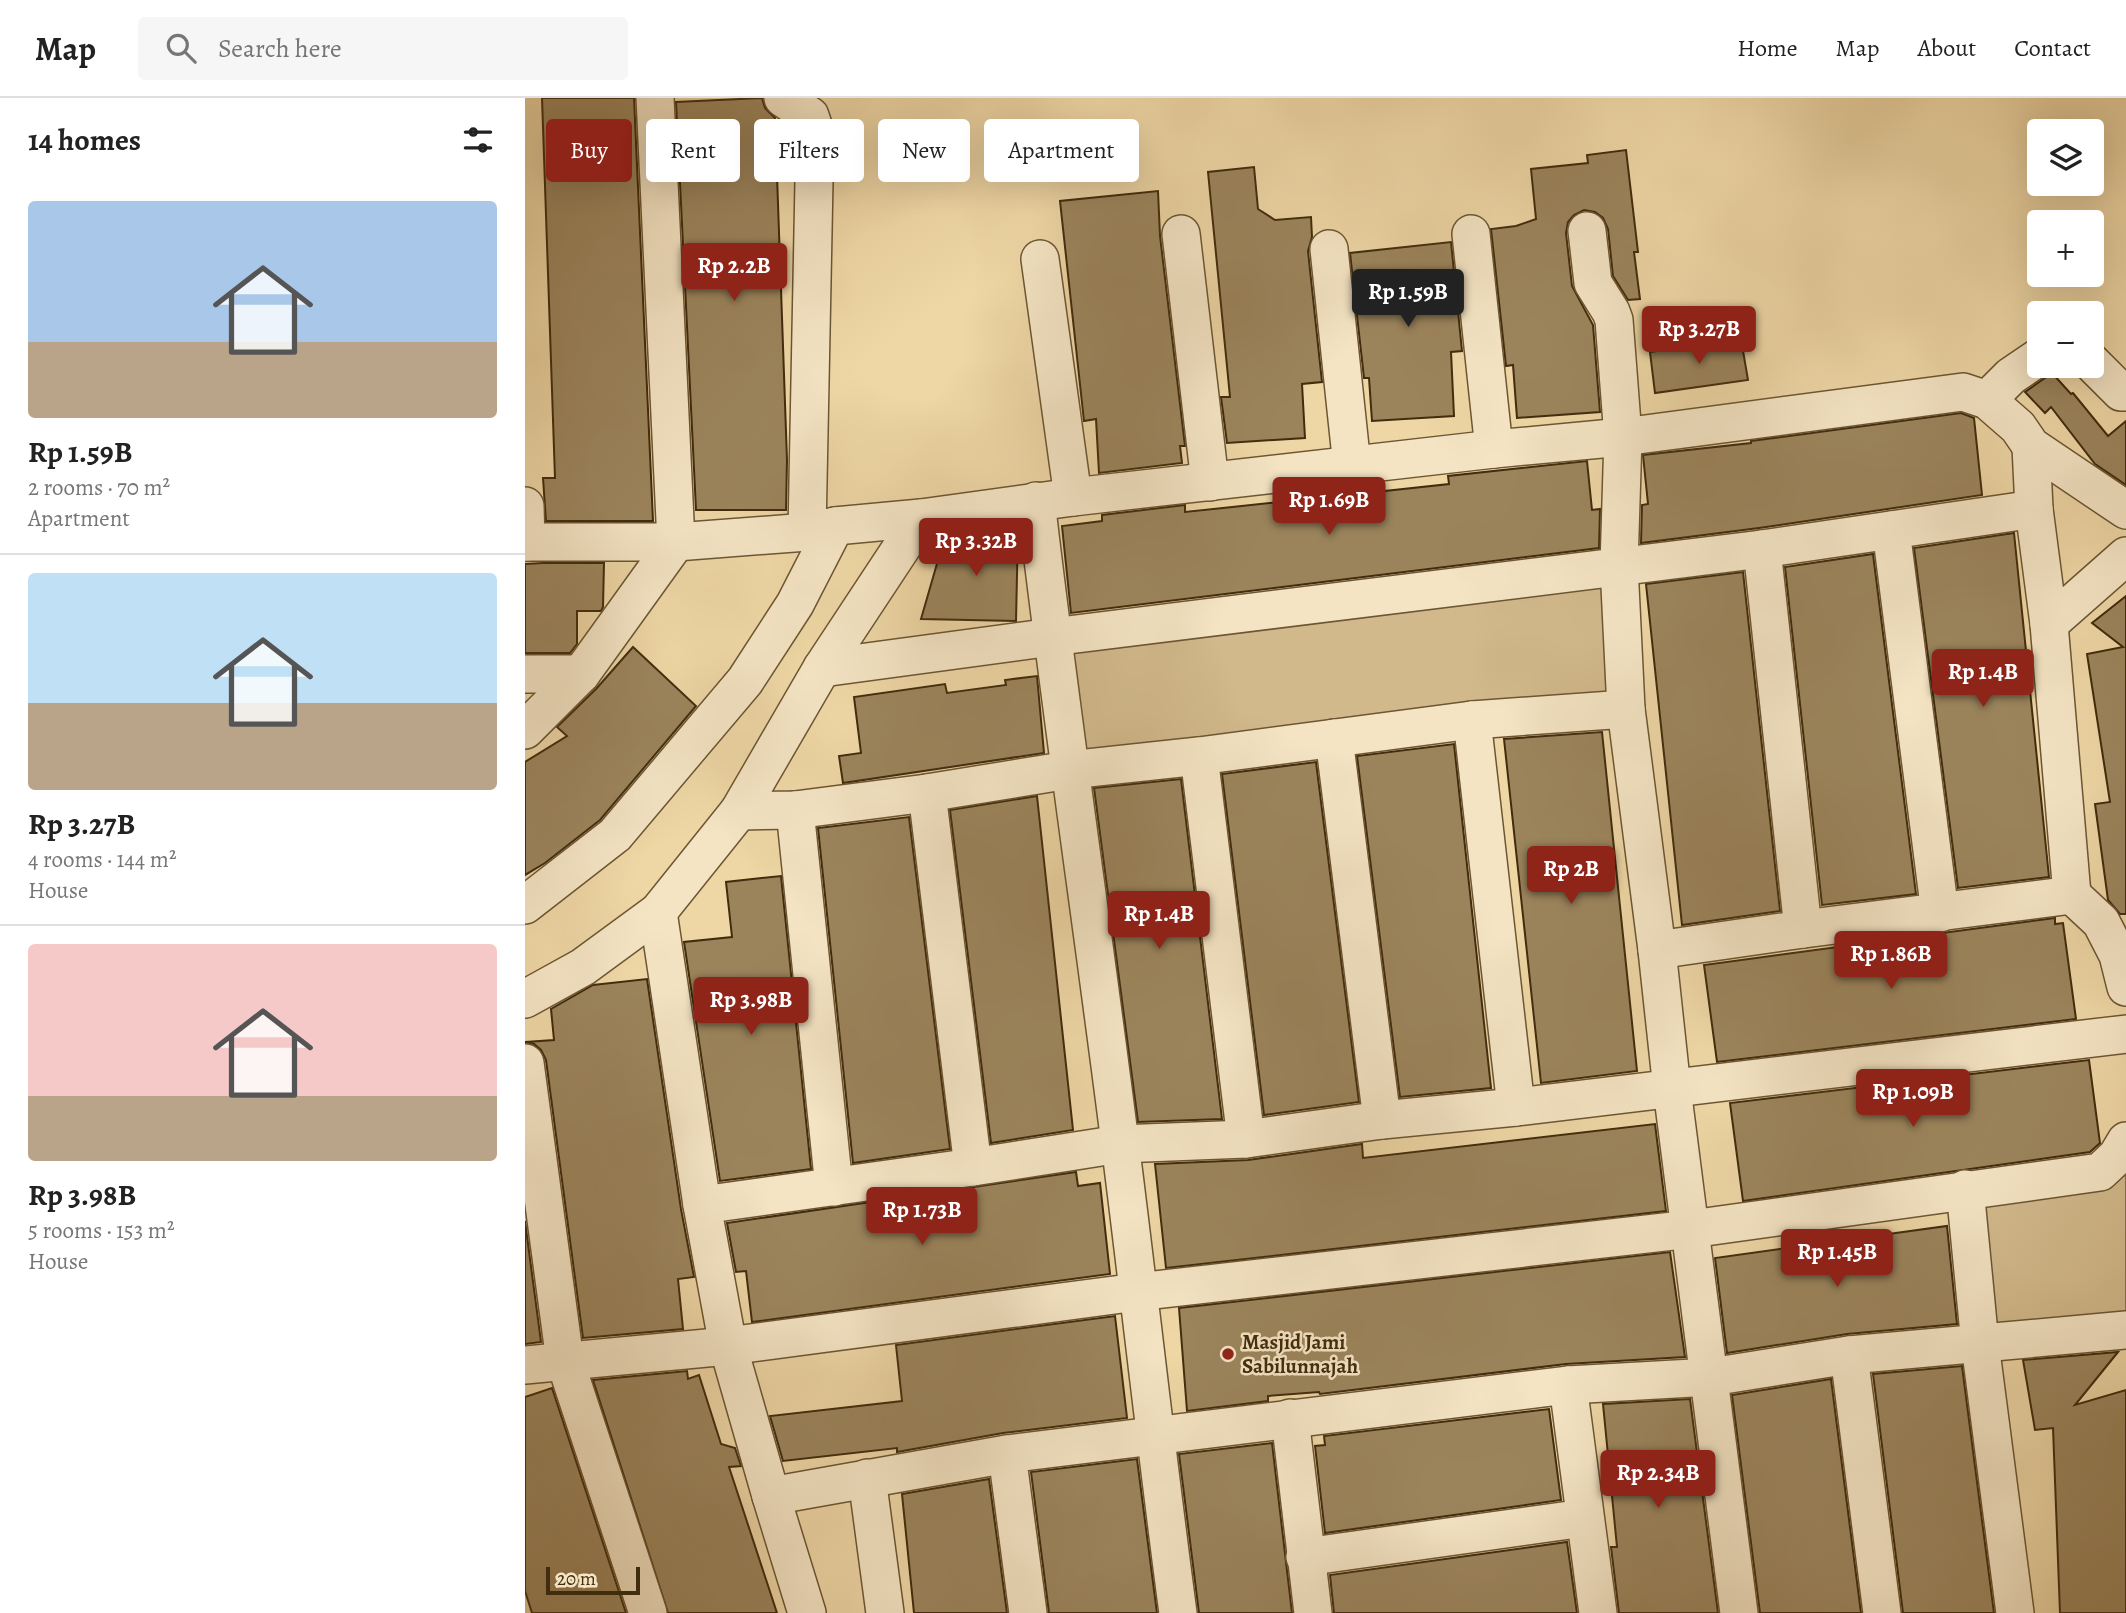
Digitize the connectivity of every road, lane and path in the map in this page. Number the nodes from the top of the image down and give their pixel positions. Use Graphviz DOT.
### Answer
graph roads {
  1 [pos="655,98"];
  2 [pos="783,98"];
  3 [pos="1587,231"];
  4 [pos="1181,234"];
  5 [pos="1471,234"];
  6 [pos="1329,249"];
  7 [pos="1040,259"];
  8 [pos="2027,365"];
  9 [pos="2104,375"];
  10 [pos="2126,392"];
  11 [pos="1987,400"];
  12 [pos="1623,437"];
  13 [pos="2031,446"];
  14 [pos="1494,449"];
  15 [pos="1352,466"];
  16 [pos="1210,482"];
  17 [pos="1073,497"];
  18 [pos="1036,501"];
  19 [pos="525,506"];
  20 [pos="2034,509"];
  21 [pos="2126,510"];
  22 [pos="916,518"];
  23 [pos="834,527"];
  24 [pos="1891,530"];
  25 [pos="525,542"];
  26 [pos="676,542"];
  27 [pos="1762,549"];
  28 [pos="2126,556"];
  29 [pos="1619,566"];
  30 [pos="2049,624"];
  31 [pos="1052,636"];
  32 [pos="822,668"];
  33 [pos="525,674"];
  34 [pos="581,674"];
  35 [pos="1626,709"];
  36 [pos="1472,720"];
  37 [pos="525,730"];
  38 [pos="1334,738"];
  39 [pos="1199,756"];
  40 [pos="1069,770"];
  41 [pos="927,793"];
  42 [pos="795,810"];
  43 [pos="739,811"];
  44 [pos="2072,895"];
  45 [pos="525,905"];
  46 [pos="658,912"];
  47 [pos="1940,913"];
  48 [pos="1803,929"];
  49 [pos="1657,950"];
  50 [pos="2126,987"];
  51 [pos="525,999"];
  52 [pos="2126,1033"];
  53 [pos="525,1063"];
  54 [pos="1672,1088"];
  55 [pos="1516,1107"];
  56 [pos="1382,1121"];
  57 [pos="1246,1139"];
  58 [pos="2126,1141"];
  59 [pos="1120,1144"];
  60 [pos="973,1167"];
  61 [pos="834,1187"];
  62 [pos="1965,1189"];
  63 [pos="702,1205"];
  64 [pos="1691,1229"];
  65 [pos="1137,1292"];
  66 [pos="2126,1330"];
  67 [pos="1980,1344"];
  68 [pos="728,1346"];
  69 [pos="1849,1355"];
  70 [pos="565,1361"];
  71 [pos="525,1366"];
  72 [pos="1711,1377"];
  73 [pos="1568,1385"];
  74 [pos="1290,1419"];
  75 [pos="1154,1435"];
  76 [pos="1007,1454"];
  77 [pos="867,1478"];
  78 [pos="771,1496"];
  79 [pos="1584,1518"];
  80 [pos="1305,1557"];
  81 [pos="648,1613"];
  82 [pos="807,1613"];
  83 [pos="885,1613"];
  84 [pos="1028,1613"];
  85 [pos="1178,1613"];
  86 [pos="1313,1613"];
  87 [pos="1598,1613"];
  88 [pos="1739,1613"];
  89 [pos="1882,1613"];
  90 [pos="2015,1613"];
  1 -- 26 [label="street"];
  2 -- 23 [label="street"];
  3 -- 12 [label="street"];
  4 -- 16 [label="street"];
  5 -- 14 [label="street"];
  6 -- 15 [label="street"];
  7 -- 17 [label="street"];
  8 -- 11 [label="street"];
  9 -- 10 [label="street"];
  11 -- 12 [label="street"];
  11 -- 13 [label="street"];
  12 -- 14 [label="street"];
  12 -- 29 [label="street"];
  13 -- 20 [label="street"];
  13 -- 21 [label="street"];
  14 -- 15 [label="street"];
  15 -- 16 [label="street"];
  16 -- 17 [label="street"];
  17 -- 18 [label="street"];
  18 -- 22 [label="street"];
  18 -- 31 [label="street"];
  19 -- 25 [label="street"];
  20 -- 24 [label="street"];
  20 -- 30 [label="street"];
  22 -- 23 [label="street"];
  22 -- 32 [label="street"];
  23 -- 26 [label="street"];
  23 -- 45 [label="street"];
  24 -- 27 [label="street"];
  24 -- 47 [label="street"];
  25 -- 26 [label="street"];
  26 -- 34 [label="street"];
  27 -- 29 [label="street"];
  27 -- 48 [label="street"];
  28 -- 30 [label="street"];
  29 -- 31 [label="street"];
  29 -- 35 [label="street"];
  30 -- 44 [label="street"];
  31 -- 32 [label="street"];
  31 -- 40 [label="street"];
  32 -- 43 [label="street"];
  33 -- 34 [label="street"];
  34 -- 37 [label="street"];
  35 -- 36 [label="street"];
  35 -- 49 [label="street"];
  36 -- 38 [label="street"];
  36 -- 55 [label="street"];
  38 -- 39 [label="street"];
  38 -- 56 [label="street"];
  39 -- 40 [label="street"];
  39 -- 57 [label="street"];
  40 -- 41 [label="street"];
  40 -- 59 [label="street"];
  41 -- 42 [label="street"];
  41 -- 60 [label="street"];
  42 -- 43 [label="street"];
  42 -- 61 [label="street"];
  43 -- 46 [label="street"];
  44 -- 47 [label="street"];
  44 -- 50 [label="street"];
  46 -- 51 [label="street"];
  46 -- 63 [label="street"];
  47 -- 48 [label="street"];
  48 -- 49 [label="street"];
  49 -- 54 [label="street"];
  52 -- 54 [label="street"];
  53 -- 70 [label="street"];
  54 -- 55 [label="street"];
  54 -- 64 [label="street"];
  55 -- 56 [label="street"];
  56 -- 57 [label="street"];
  57 -- 59 [label="street"];
  58 -- 62 [label="street"];
  59 -- 60 [label="street"];
  59 -- 65 [label="street"];
  60 -- 61 [label="street"];
  61 -- 63 [label="street"];
  62 -- 64 [label="street"];
  62 -- 67 [label="street"];
  63 -- 68 [label="street"];
  64 -- 65 [label="street"];
  64 -- 72 [label="street"];
  65 -- 68 [label="street"];
  65 -- 75 [label="street"];
  66 -- 67 [label="street"];
  67 -- 69 [label="street"];
  67 -- 90 [label="street"];
  68 -- 70 [label="street"];
  68 -- 78 [label="street"];
  69 -- 72 [label="street"];
  69 -- 89 [label="street"];
  70 -- 71 [label="street"];
  70 -- 81 [label="street"];
  72 -- 73 [label="street"];
  72 -- 88 [label="street"];
  73 -- 74 [label="street"];
  73 -- 79 [label="street"];
  74 -- 75 [label="street"];
  74 -- 80 [label="street"];
  75 -- 76 [label="street"];
  75 -- 85 [label="street"];
  76 -- 77 [label="street"];
  76 -- 84 [label="street"];
  77 -- 78 [label="street"];
  77 -- 83 [label="street"];
  78 -- 82 [label="street"];
  79 -- 80 [label="street"];
  79 -- 87 [label="street"];
  80 -- 86 [label="street"];
}
